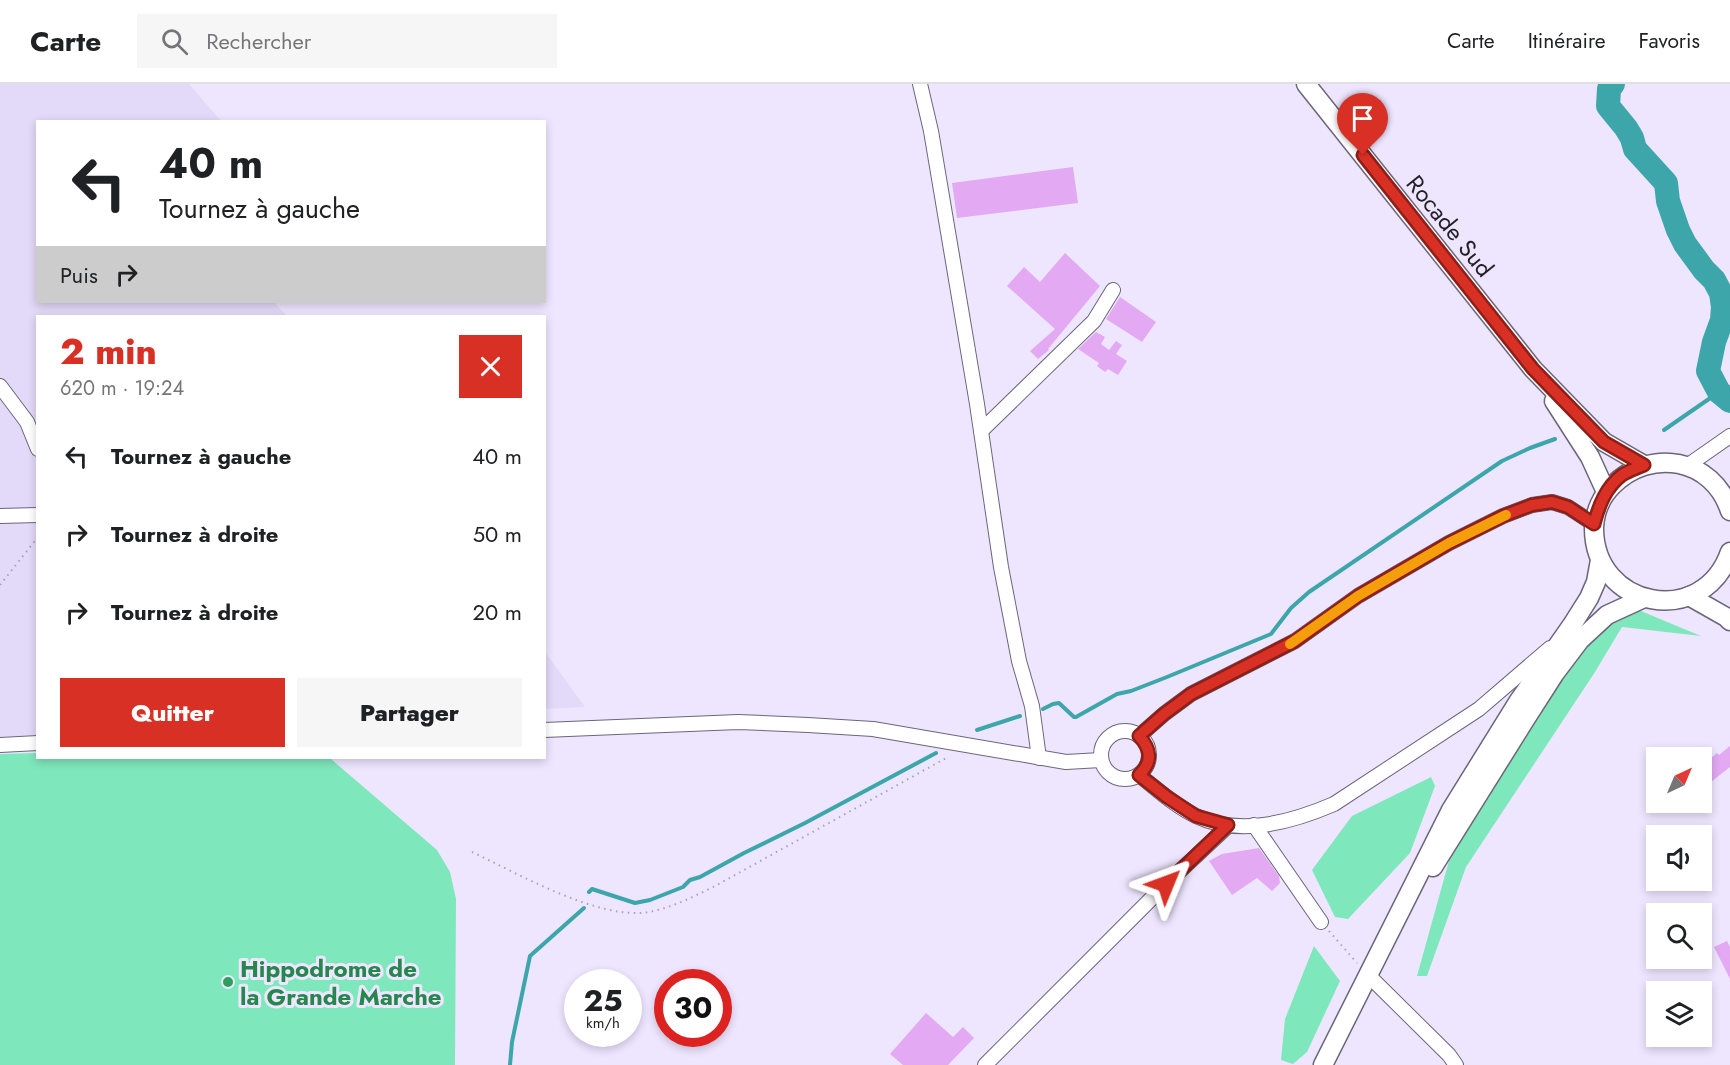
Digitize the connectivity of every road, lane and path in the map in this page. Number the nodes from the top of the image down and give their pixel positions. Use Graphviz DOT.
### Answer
graph roads {
  1 [pos="920,84"];
  2 [pos="1306,84"];
  3 [pos="1113,290"];
  4 [pos="1533,369"];
  5 [pos="0,386"];
  6 [pos="981,431"];
  7 [pos="1730,436"];
  8 [pos="36,444"];
  9 [pos="1644,465"];
  10 [pos="1687,466"];
  11 [pos="1606,492"];
  12 [pos="1729,504"];
  13 [pos="36,515"];
  14 [pos="0,516"];
  15 [pos="1594,524"];
  16 [pos="36,540"];
  17 [pos="1600,560"];
  18 [pos="1729,562"];
  19 [pos="0,585"];
  20 [pos="1689,596"];
  21 [pos="1644,598"];
  22 [pos="1730,621"];
  23 [pos="1563,637"];
  24 [pos="546,730"];
  25 [pos="1139,736"];
  26 [pos="36,743"];
  27 [pos="0,745"];
  28 [pos="969,745"];
  29 [pos="1039,758"];
  30 [pos="1101,760"];
  31 [pos="1139,775"];
  32 [pos="1228,825"];
  33 [pos="1254,825"];
  34 [pos="472,852"];
  35 [pos="1321,922"];
  36 [pos="1394,923"];
  37 [pos="1354,960"];
  38 [pos="1368,975"];
  39 [pos="985,1065"];
  40 [pos="1323,1065"];
  41 [pos="1456,1065"];
  1 -- 6 [label="street"];
  2 -- 4 [label="main road, Rocade Sud"];
  3 -- 6 [label="street"];
  4 -- 9 [label="main road, Rocade Sud"];
  4 -- 11 [label="main road, Rocade Sud"];
  5 -- 8 [label="street"];
  6 -- 29 [label="street"];
  7 -- 10 [label="street"];
  9 -- 10 [label="main road"];
  9 -- 11 [label="main road"];
  10 -- 12 [label="main road"];
  11 -- 15 [label="main road"];
  13 -- 14 [label="street"];
  15 -- 17 [label="main road"];
  15 -- 25 [label="street"];
  16 -- 19 [label="path"];
  17 -- 21 [label="main road"];
  17 -- 23 [label="main road"];
  18 -- 20 [label="main road"];
  20 -- 21 [label="main road"];
  20 -- 22 [label="main road"];
  21 -- 36 [label="main road"];
  23 -- 33 [label="street"];
  23 -- 36 [label="main road"];
  24 -- 28 [label="street"];
  25 -- 30 [label="street"];
  25 -- 31 [label="street"];
  26 -- 27 [label="street"];
  28 -- 29 [label="street"];
  28 -- 34 [label="path"];
  29 -- 30 [label="street"];
  30 -- 31 [label="street"];
  31 -- 32 [label="street"];
  32 -- 33 [label="street"];
  32 -- 39 [label="street"];
  33 -- 35 [label="street"];
  35 -- 37 [label="path"];
  36 -- 38 [label="main road"];
  38 -- 40 [label="main road"];
  38 -- 41 [label="street"];
}
